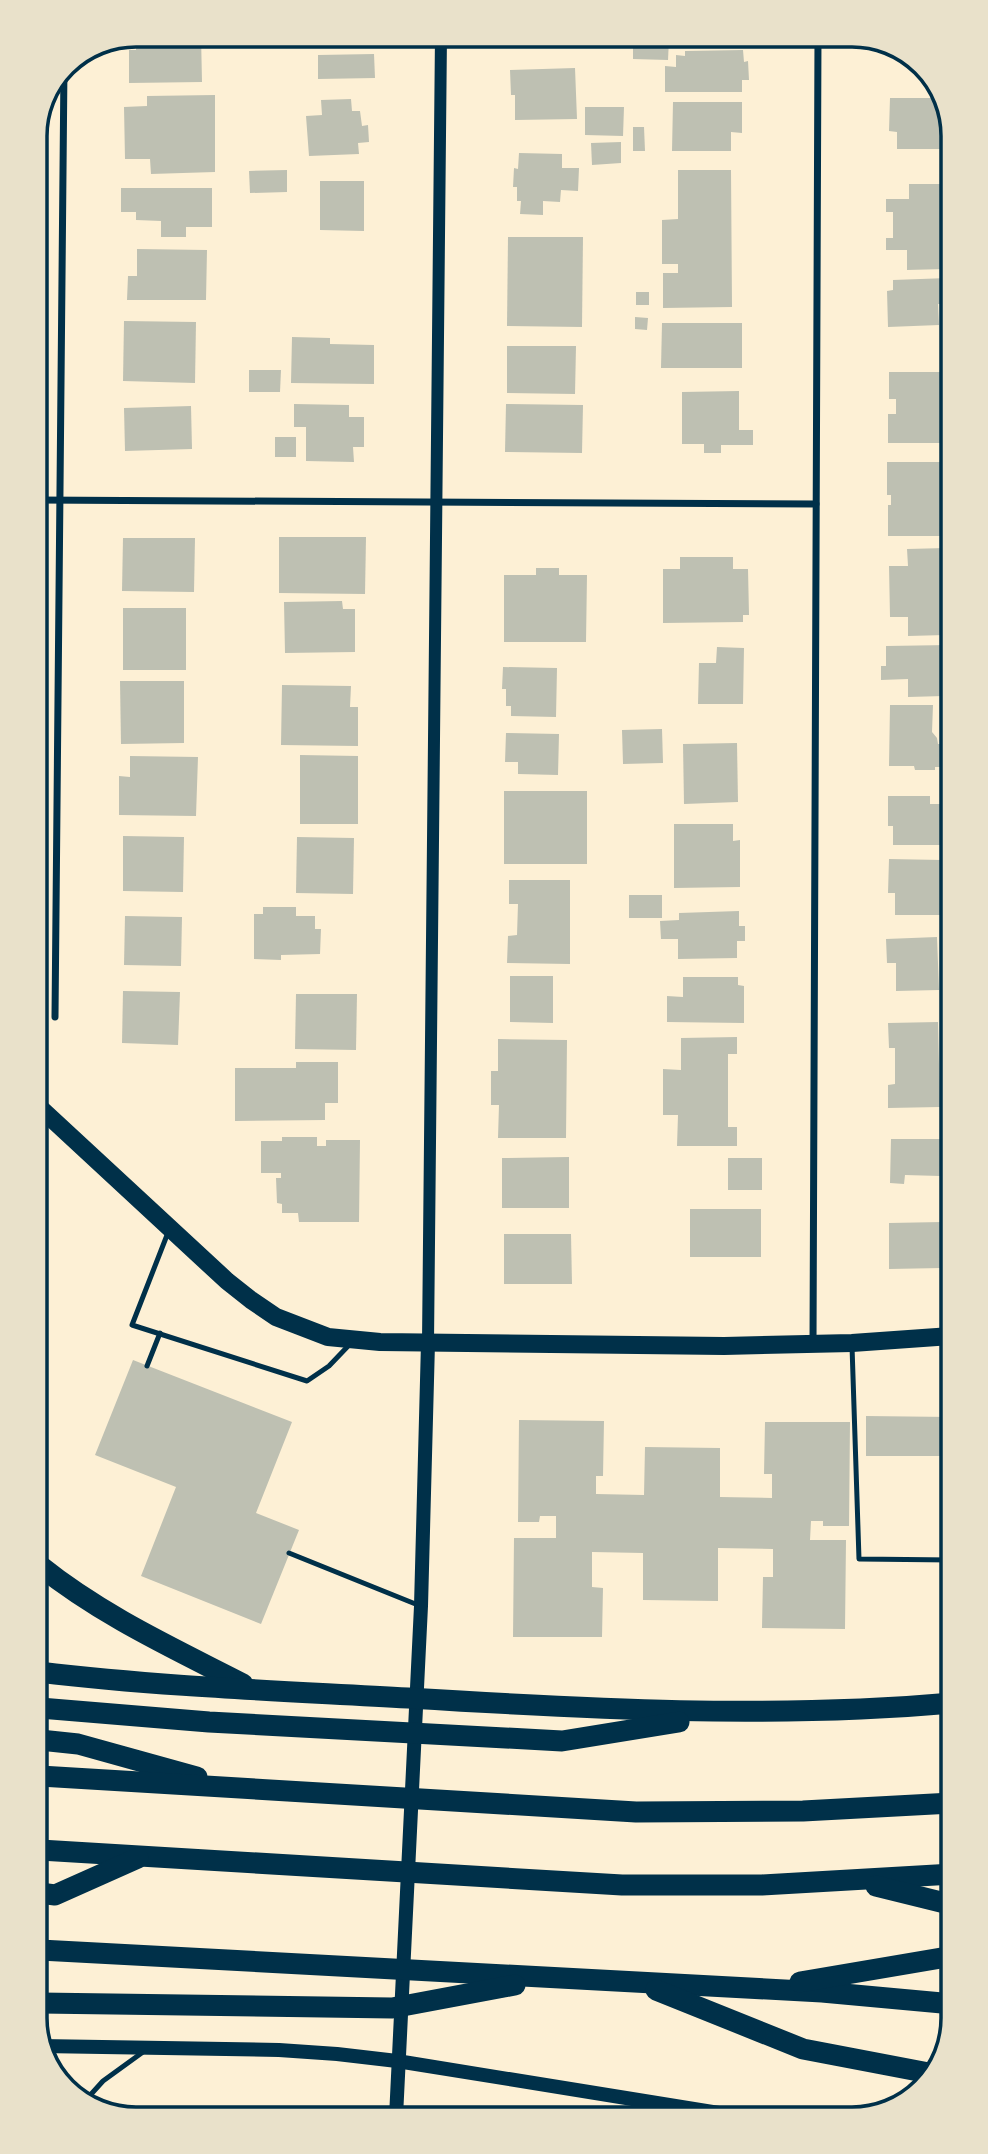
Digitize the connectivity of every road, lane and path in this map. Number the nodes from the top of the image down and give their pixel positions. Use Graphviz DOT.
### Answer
graph roads {
  1 [pos="441,47"];
  2 [pos="818,47"];
  3 [pos="64,85"];
  4 [pos="47,500"];
  5 [pos="60,500"];
  6 [pos="435,502"];
  7 [pos="816,504"];
  8 [pos="55,1017"];
  9 [pos="47,1114"];
  10 [pos="170,1228"];
  11 [pos="160,1333"];
  12 [pos="941,1337"];
  13 [pos="353,1341"];
  14 [pos="428,1343"];
  15 [pos="852,1343"];
  16 [pos="813,1345"];
  17 [pos="147,1366"];
  18 [pos="289,1553"];
  19 [pos="941,1560"];
  20 [pos="47,1571"];
  21 [pos="421,1606"];
  22 [pos="47,1673"];
  23 [pos="251,1689"];
  24 [pos="941,1704"];
  25 [pos="47,1709"];
  26 [pos="733,1713"];
  27 [pos="47,1741"];
  28 [pos="47,1776"];
  29 [pos="240,1788"];
  30 [pos="941,1804"];
  31 [pos="47,1850"];
  32 [pos="140,1857"];
  33 [pos="941,1875"];
  34 [pos="857,1881"];
  35 [pos="47,1894"];
  36 [pos="941,1902"];
  37 [pos="47,1950"];
  38 [pos="941,1957"];
  39 [pos="548,1979"];
  40 [pos="639,1984"];
  41 [pos="764,1989"];
  42 [pos="47,2003"];
  43 [pos="941,2003"];
  44 [pos="52,2046"];
  45 [pos="149,2048"];
  46 [pos="397,2061"];
  47 [pos="922,2072"];
  48 [pos="91,2094"];
  49 [pos="396,2107"];
  50 [pos="682,2107"];
  1 -- 6 [label="street"];
  2 -- 7 [label="street"];
  3 -- 5 [label="street"];
  4 -- 5 [label="street"];
  5 -- 6 [label="street"];
  5 -- 8 [label="street"];
  6 -- 7 [label="street"];
  6 -- 14 [label="street"];
  7 -- 16 [label="street"];
  9 -- 10 [label="main road"];
  10 -- 11 [label="lane"];
  10 -- 13 [label="main road"];
  11 -- 13 [label="lane"];
  11 -- 17 [label="lane"];
  12 -- 15 [label="main road"];
  13 -- 14 [label="main road"];
  14 -- 16 [label="main road"];
  14 -- 21 [label="main road"];
  15 -- 16 [label="main road"];
  15 -- 19 [label="lane"];
  18 -- 21 [label="lane"];
  20 -- 23 [label="highway"];
  21 -- 46 [label="main road"];
  22 -- 23 [label="highway"];
  23 -- 26 [label="highway"];
  24 -- 26 [label="highway"];
  25 -- 26 [label="highway"];
  27 -- 29 [label="highway"];
  28 -- 29 [label="highway"];
  29 -- 30 [label="highway"];
  31 -- 32 [label="highway"];
  32 -- 34 [label="highway"];
  32 -- 35 [label="highway"];
  33 -- 34 [label="highway"];
  34 -- 36 [label="highway"];
  37 -- 39 [label="highway"];
  38 -- 41 [label="highway"];
  39 -- 40 [label="highway"];
  39 -- 42 [label="highway"];
  40 -- 41 [label="highway"];
  40 -- 47 [label="highway"];
  41 -- 43 [label="highway"];
  44 -- 45 [label="main road"];
  45 -- 46 [label="main road"];
  45 -- 48 [label="lane"];
  46 -- 49 [label="main road"];
  46 -- 50 [label="main road"];
}
